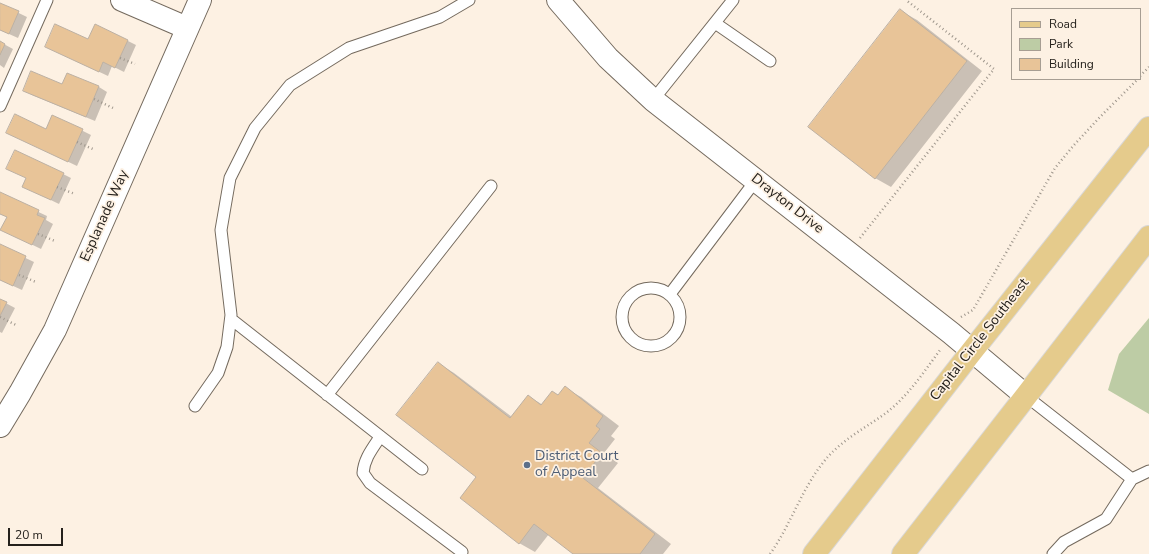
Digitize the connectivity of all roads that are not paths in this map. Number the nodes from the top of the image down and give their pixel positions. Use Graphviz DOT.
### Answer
graph roads {
  1 [pos="47,0"];
  2 [pos="122,0"];
  3 [pos="200,0"];
  4 [pos="469,0"];
  5 [pos="558,0"];
  6 [pos="733,0"];
  7 [pos="715,23"];
  8 [pos="187,28"];
  9 [pos="770,60"];
  10 [pos="653,100"];
  11 [pos="0,106"];
  12 [pos="1149,128"];
  13 [pos="756,180"];
  14 [pos="491,186"];
  15 [pos="1149,238"];
  16 [pos="670,294"];
  17 [pos="231,319"];
  18 [pos="972,350"];
  19 [pos="327,395"];
  20 [pos="1026,396"];
  21 [pos="195,406"];
  22 [pos="0,426"];
  23 [pos="380,437"];
  24 [pos="422,469"];
  25 [pos="1149,471"];
  26 [pos="1132,479"];
  27 [pos="462,552"];
  28 [pos="814,554"];
  29 [pos="902,554"];
  30 [pos="1053,554"];
  1 -- 11 [label="lane"];
  2 -- 8 [label="street"];
  3 -- 8 [label="street, Esplanade Way"];
  4 -- 17 [label="lane"];
  5 -- 10 [label="street, Drayton Drive"];
  6 -- 7 [label="lane"];
  7 -- 9 [label="lane"];
  7 -- 10 [label="lane"];
  8 -- 22 [label="street, Esplanade Way"];
  10 -- 13 [label="street, Drayton Drive"];
  12 -- 18 [label="main road, Capital Circle Southeast"];
  13 -- 16 [label="lane"];
  13 -- 18 [label="street, Drayton Drive"];
  14 -- 19 [label="lane"];
  15 -- 20 [label="main road"];
  16 -- 16 [label="lane"];
  17 -- 19 [label="lane"];
  17 -- 21 [label="lane"];
  18 -- 20 [label="street, Drayton Drive"];
  18 -- 28 [label="main road, Capital Circle Southeast"];
  19 -- 23 [label="lane"];
  20 -- 26 [label="lane"];
  20 -- 29 [label="main road"];
  23 -- 24 [label="lane"];
  23 -- 27 [label="lane"];
  25 -- 26 [label="lane"];
  26 -- 30 [label="lane"];
}
